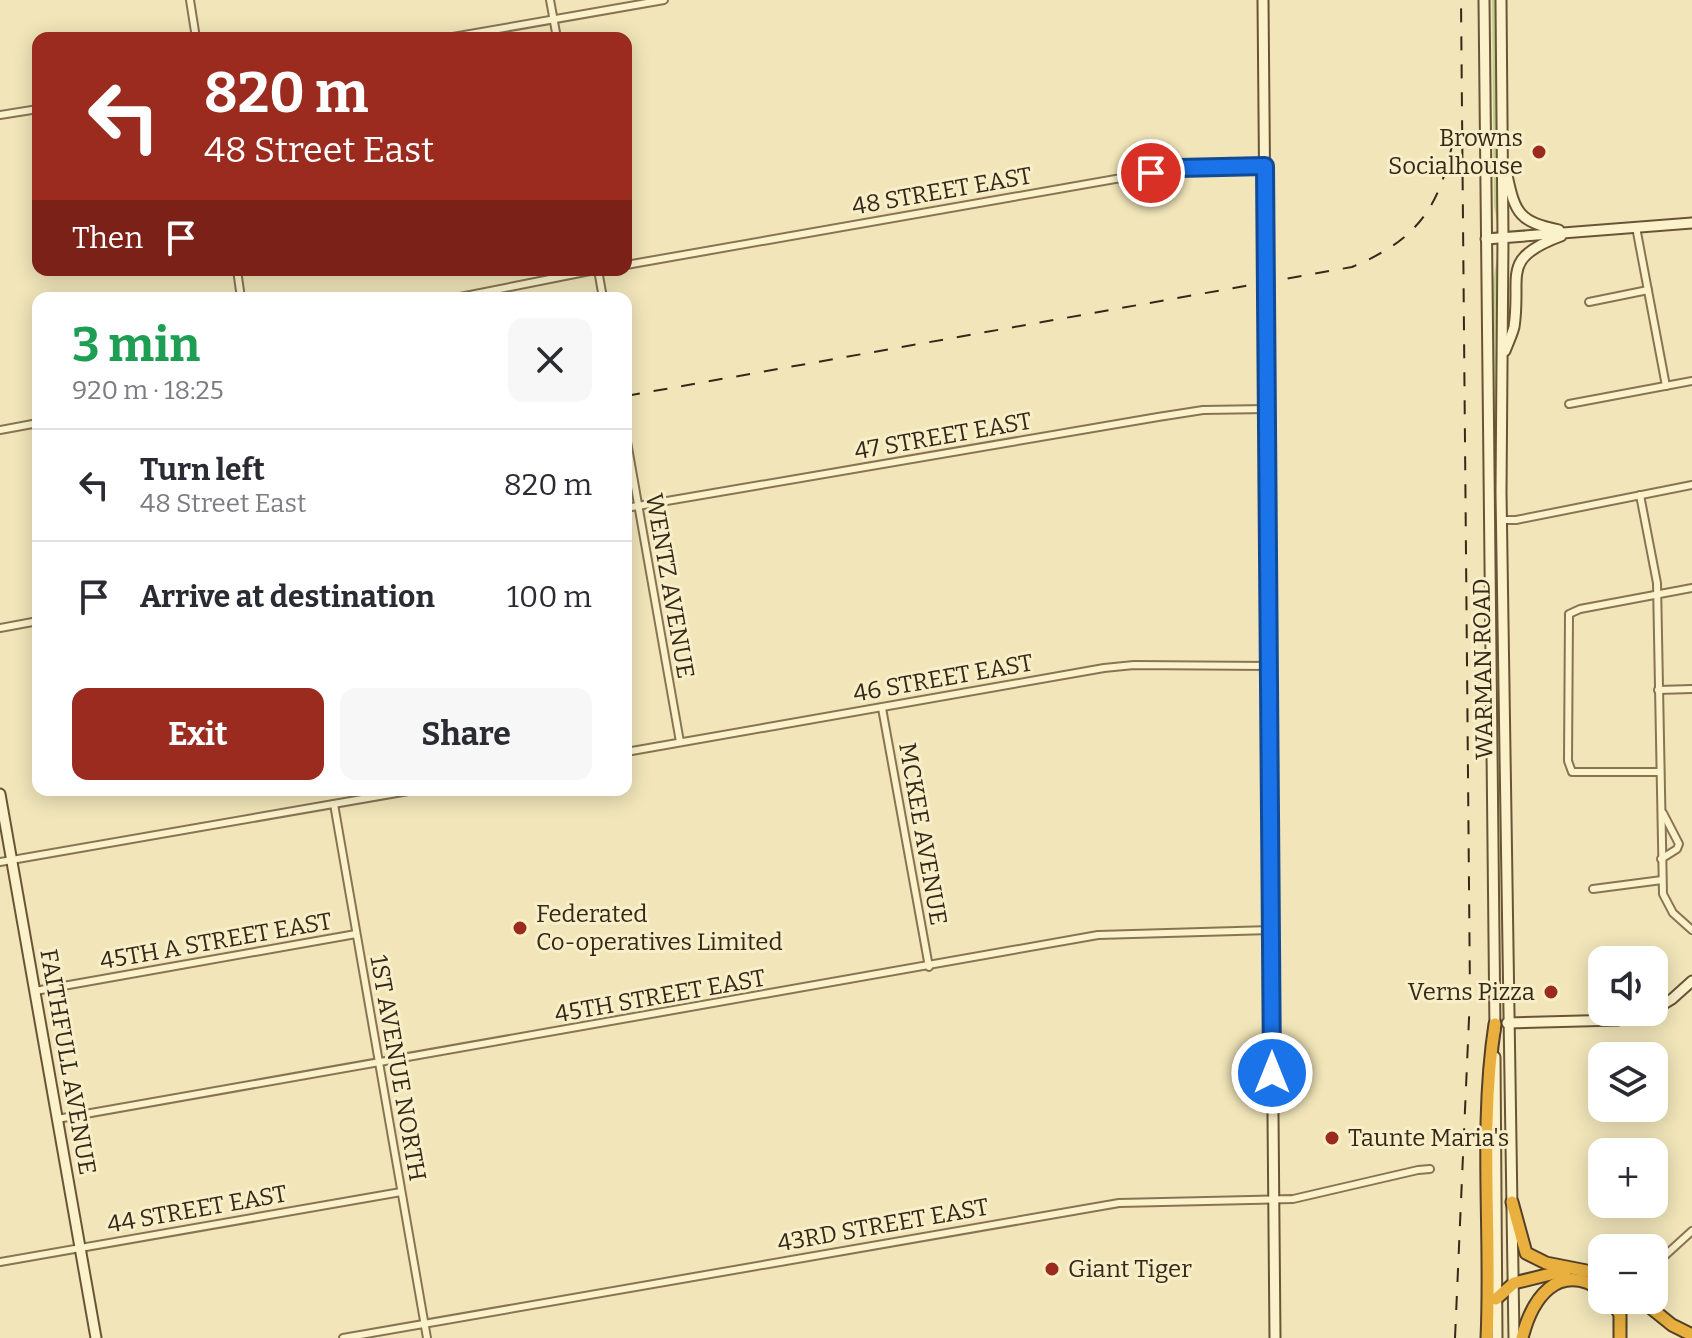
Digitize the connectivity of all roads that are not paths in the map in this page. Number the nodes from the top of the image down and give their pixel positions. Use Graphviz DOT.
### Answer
graph roads {
  1 [pos="190,0"];
  2 [pos="550,0"];
  3 [pos="664,0"];
  4 [pos="1263,0"];
  5 [pos="1484,0"];
  6 [pos="1501,0"];
  7 [pos="554,20"];
  8 [pos="195,32"];
  9 [pos="483,32"];
  10 [pos="556,32"];
  11 [pos="32,110"];
  12 [pos="0,115"];
  13 [pos="1503,156"];
  14 [pos="1265,166"];
  15 [pos="1692,223"];
  16 [pos="1636,227"];
  17 [pos="1571,232"];
  18 [pos="1503,238"];
  19 [pos="1486,239"];
  20 [pos="632,264"];
  21 [pos="567,276"];
  22 [pos="1648,290"];
  23 [pos="485,292"];
  24 [pos="1589,302"];
  25 [pos="1502,358"];
  26 [pos="1692,381"];
  27 [pos="1666,386"];
  28 [pos="1569,404"];
  29 [pos="1266,409"];
  30 [pos="1487,422"];
  31 [pos="32,424"];
  32 [pos="0,430"];
  33 [pos="632,474"];
  34 [pos="1692,485"];
  35 [pos="1640,495"];
  36 [pos="637,506"];
  37 [pos="632,507"];
  38 [pos="1501,520"];
  39 [pos="1692,588"];
  40 [pos="1657,595"];
  41 [pos="32,622"];
  42 [pos="0,628"];
  43 [pos="1269,666"];
  44 [pos="1692,689"];
  45 [pos="1658,690"];
  46 [pos="882,708"];
  47 [pos="680,742"];
  48 [pos="632,751"];
  49 [pos="1659,772"];
  50 [pos="0,794"];
  51 [pos="380,796"];
  52 [pos="334,804"];
  53 [pos="1660,807"];
  54 [pos="1661,859"];
  55 [pos="12,860"];
  56 [pos="0,862"];
  57 [pos="1662,880"];
  58 [pos="1593,889"];
  59 [pos="1271,930"];
  60 [pos="1692,930"];
  61 [pos="356,934"];
  62 [pos="929,967"];
  63 [pos="1692,981"];
  64 [pos="35,991"];
  65 [pos="1668,1001"];
  66 [pos="1588,1021"];
  67 [pos="1509,1023"];
  68 [pos="1495,1024"];
  69 [pos="378,1063"];
  70 [pos="57,1119"];
  71 [pos="1430,1169"];
  72 [pos="401,1192"];
  73 [pos="1273,1199"];
  74 [pos="1512,1202"];
  75 [pos="1692,1231"];
  76 [pos="1684,1240"];
  77 [pos="1690,1246"];
  78 [pos="80,1248"];
  79 [pos="1668,1253"];
  80 [pos="0,1262"];
  81 [pos="1584,1269"];
  82 [pos="1588,1270"];
  83 [pos="1514,1283"];
  84 [pos="1588,1285"];
  85 [pos="1496,1299"];
  86 [pos="1619,1314"];
  87 [pos="1658,1314"];
  88 [pos="424,1324"];
  89 [pos="1692,1335"];
  90 [pos="96,1338"];
  91 [pos="343,1338"];
  92 [pos="427,1338"];
  93 [pos="1275,1338"];
  94 [pos="1487,1338"];
  95 [pos="1497,1338"];
  96 [pos="1514,1338"];
  97 [pos="1522,1338"];
  98 [pos="1620,1338"];
  1 -- 8 [label="street"];
  2 -- 7 [label="street"];
  3 -- 7 [label="street"];
  4 -- 14 [label="main road"];
  5 -- 19 [label="main road, WARMAN ROAD"];
  6 -- 13 [label="main road, WARMAN ROAD"];
  7 -- 9 [label="street"];
  7 -- 10 [label="street"];
  11 -- 12 [label="street"];
  13 -- 17 [label="main road"];
  13 -- 18 [label="main road, WARMAN ROAD"];
  14 -- 20 [label="street, 48 STREET EAST"];
  14 -- 29 [label="main road"];
  15 -- 16 [label="main road"];
  16 -- 17 [label="main road"];
  16 -- 22 [label="street"];
  17 -- 18 [label="main road"];
  17 -- 25 [label="main road"];
  18 -- 19 [label="main road"];
  18 -- 25 [label="main road, WARMAN ROAD"];
  19 -- 30 [label="main road, WARMAN ROAD"];
  21 -- 23 [label="street"];
  22 -- 24 [label="street"];
  22 -- 27 [label="street"];
  25 -- 38 [label="main road, WARMAN ROAD"];
  26 -- 27 [label="street"];
  27 -- 28 [label="street"];
  29 -- 36 [label="street, 47 STREET EAST"];
  29 -- 43 [label="main road"];
  30 -- 38 [label="main road"];
  30 -- 68 [label="main road, WARMAN ROAD"];
  31 -- 32 [label="street"];
  33 -- 36 [label="street, WENTZ AVENUE"];
  34 -- 35 [label="street"];
  35 -- 38 [label="street"];
  35 -- 40 [label="street"];
  36 -- 37 [label="street, 47 STREET EAST"];
  36 -- 47 [label="street, WENTZ AVENUE"];
  38 -- 67 [label="main road, WARMAN ROAD"];
  39 -- 40 [label="street"];
  40 -- 45 [label="street"];
  40 -- 49 [label="street"];
  41 -- 42 [label="street"];
  43 -- 46 [label="street, 46 STREET EAST"];
  43 -- 59 [label="main road"];
  44 -- 45 [label="street"];
  45 -- 49 [label="street"];
  46 -- 47 [label="street, 46 STREET EAST"];
  46 -- 62 [label="street, MCKEE AVENUE"];
  47 -- 48 [label="street, 46 STREET EAST"];
  49 -- 53 [label="street"];
  50 -- 55 [label="main road, FAITHFULL AVENUE"];
  51 -- 52 [label="street"];
  52 -- 55 [label="street"];
  52 -- 61 [label="street, 1ST AVENUE NORTH"];
  53 -- 54 [label="street"];
  53 -- 54 [label="street"];
  54 -- 57 [label="street"];
  55 -- 56 [label="street"];
  55 -- 64 [label="main road, FAITHFULL AVENUE"];
  57 -- 58 [label="street"];
  57 -- 60 [label="street"];
  59 -- 62 [label="street, 45TH STREET EAST"];
  59 -- 73 [label="main road"];
  61 -- 64 [label="street, 45TH A STREET EAST"];
  61 -- 69 [label="street, 1ST AVENUE NORTH"];
  62 -- 69 [label="street, 45TH STREET EAST"];
  63 -- 65 [label="main road"];
  64 -- 70 [label="main road, FAITHFULL AVENUE"];
  66 -- 67 [label="main road"];
  67 -- 68 [label="main road"];
  67 -- 74 [label="main road, WARMAN ROAD"];
  68 -- 85 [label="main road, WARMAN ROAD"];
  68 -- 94 [label="highway"];
  69 -- 70 [label="street, 45TH STREET EAST"];
  69 -- 72 [label="street, 1ST AVENUE NORTH"];
  70 -- 78 [label="main road, FAITHFULL AVENUE"];
  71 -- 73 [label="street, 43RD STREET EAST"];
  72 -- 78 [label="street, 44 STREET EAST"];
  72 -- 88 [label="street, 1ST AVENUE NORTH"];
  73 -- 88 [label="street, 43RD STREET EAST"];
  73 -- 93 [label="main road"];
  74 -- 81 [label="highway"];
  74 -- 83 [label="main road, WARMAN ROAD"];
  75 -- 76 [label="street"];
  76 -- 77 [label="street"];
  76 -- 79 [label="street"];
  78 -- 80 [label="street, 44 STREET EAST"];
  78 -- 90 [label="main road, FAITHFULL AVENUE"];
  81 -- 82 [label="highway"];
  81 -- 83 [label="highway"];
  83 -- 85 [label="highway"];
  83 -- 96 [label="main road, WARMAN ROAD"];
  84 -- 97 [label="highway"];
  85 -- 95 [label="main road, WARMAN ROAD"];
  86 -- 98 [label="highway"];
  87 -- 89 [label="highway"];
  88 -- 91 [label="street, 43RD STREET EAST"];
  88 -- 92 [label="street, 1ST AVENUE NORTH"];
}
